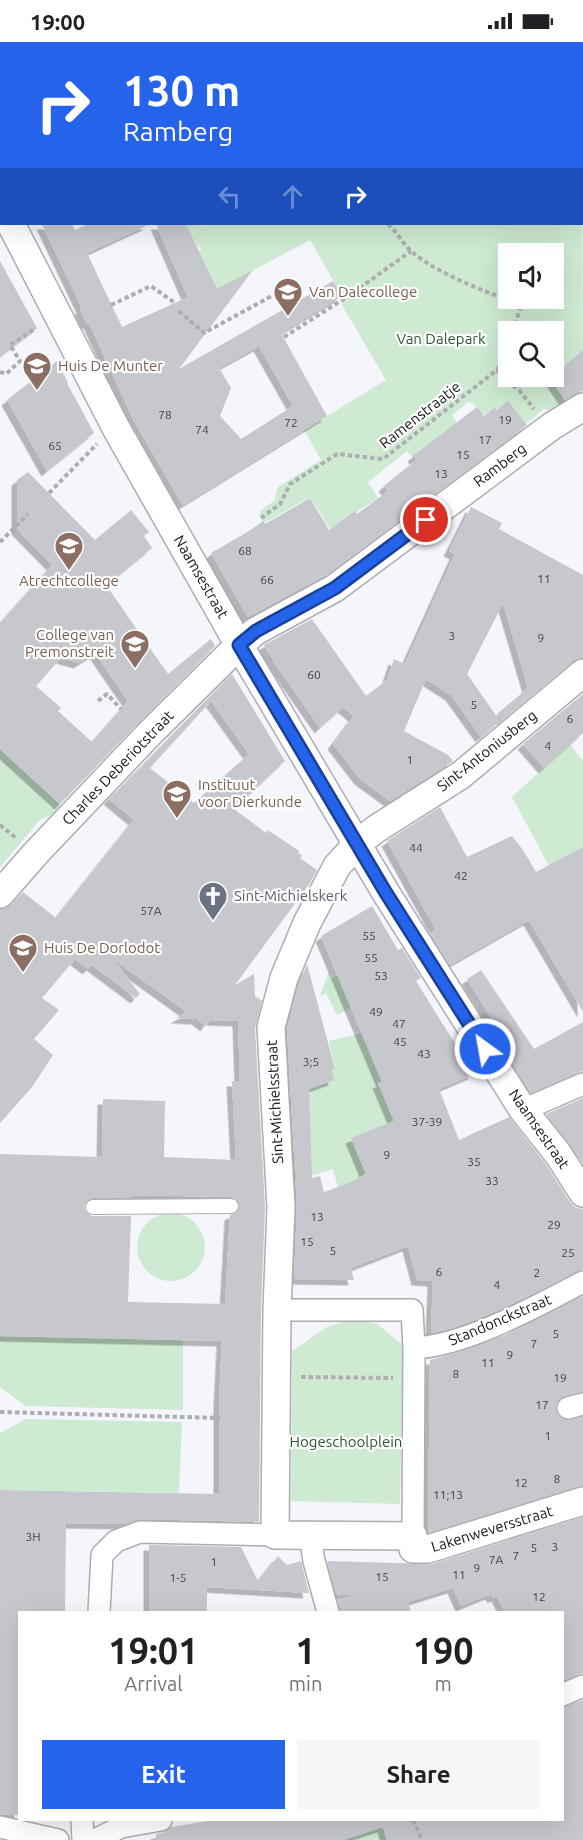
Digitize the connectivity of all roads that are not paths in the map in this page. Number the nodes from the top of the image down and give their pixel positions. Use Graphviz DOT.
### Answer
graph roads {
  1 [pos="12,225"];
  2 [pos="583,407"];
  3 [pos="239,645"];
  4 [pos="583,673"];
  5 [pos="358,843"];
  6 [pos="0,894"];
  7 [pos="583,1084"];
  8 [pos="523,1110"];
  9 [pos="583,1193"];
  10 [pos="231,1206"];
  11 [pos="93,1207"];
  12 [pos="583,1282"];
  13 [pos="277,1310"];
  14 [pos="414,1348"];
  15 [pos="583,1501"];
  16 [pos="275,1534"];
  17 [pos="310,1535"];
  18 [pos="412,1536"];
  19 [pos="99,1611"];
  20 [pos="328,1611"];
  21 [pos="583,1686"];
  22 [pos="564,1694"];
  23 [pos="82,1821"];
  24 [pos="155,1821"];
  25 [pos="0,1827"];
  26 [pos="58,1840"];
  27 [pos="83,1840"];
  28 [pos="95,1840"];
  1 -- 3 [label="street, Naamsestraat"];
  2 -- 3 [label="street, Ramberg"];
  3 -- 5 [label="street, Naamsestraat"];
  3 -- 6 [label="street, Charles Deberiotstraat"];
  4 -- 5 [label="street, Sint-Antoniusberg"];
  5 -- 8 [label="street, Naamsestraat"];
  5 -- 13 [label="street, Sint-Michielsstraat"];
  7 -- 8 [label="street"];
  8 -- 9 [label="street, Naamsestraat"];
  10 -- 11 [label="lane"];
  12 -- 14 [label="street, Standonckstraat"];
  13 -- 14 [label="street"];
  13 -- 16 [label="street"];
  14 -- 18 [label="street"];
  15 -- 18 [label="street, Lakenweversstraat"];
  16 -- 17 [label="street"];
  16 -- 19 [label="street"];
  17 -- 18 [label="street"];
  17 -- 20 [label="street"];
  21 -- 22 [label="street"];
  23 -- 27 [label="street"];
  24 -- 28 [label="street"];
  25 -- 26 [label="street"];
}
